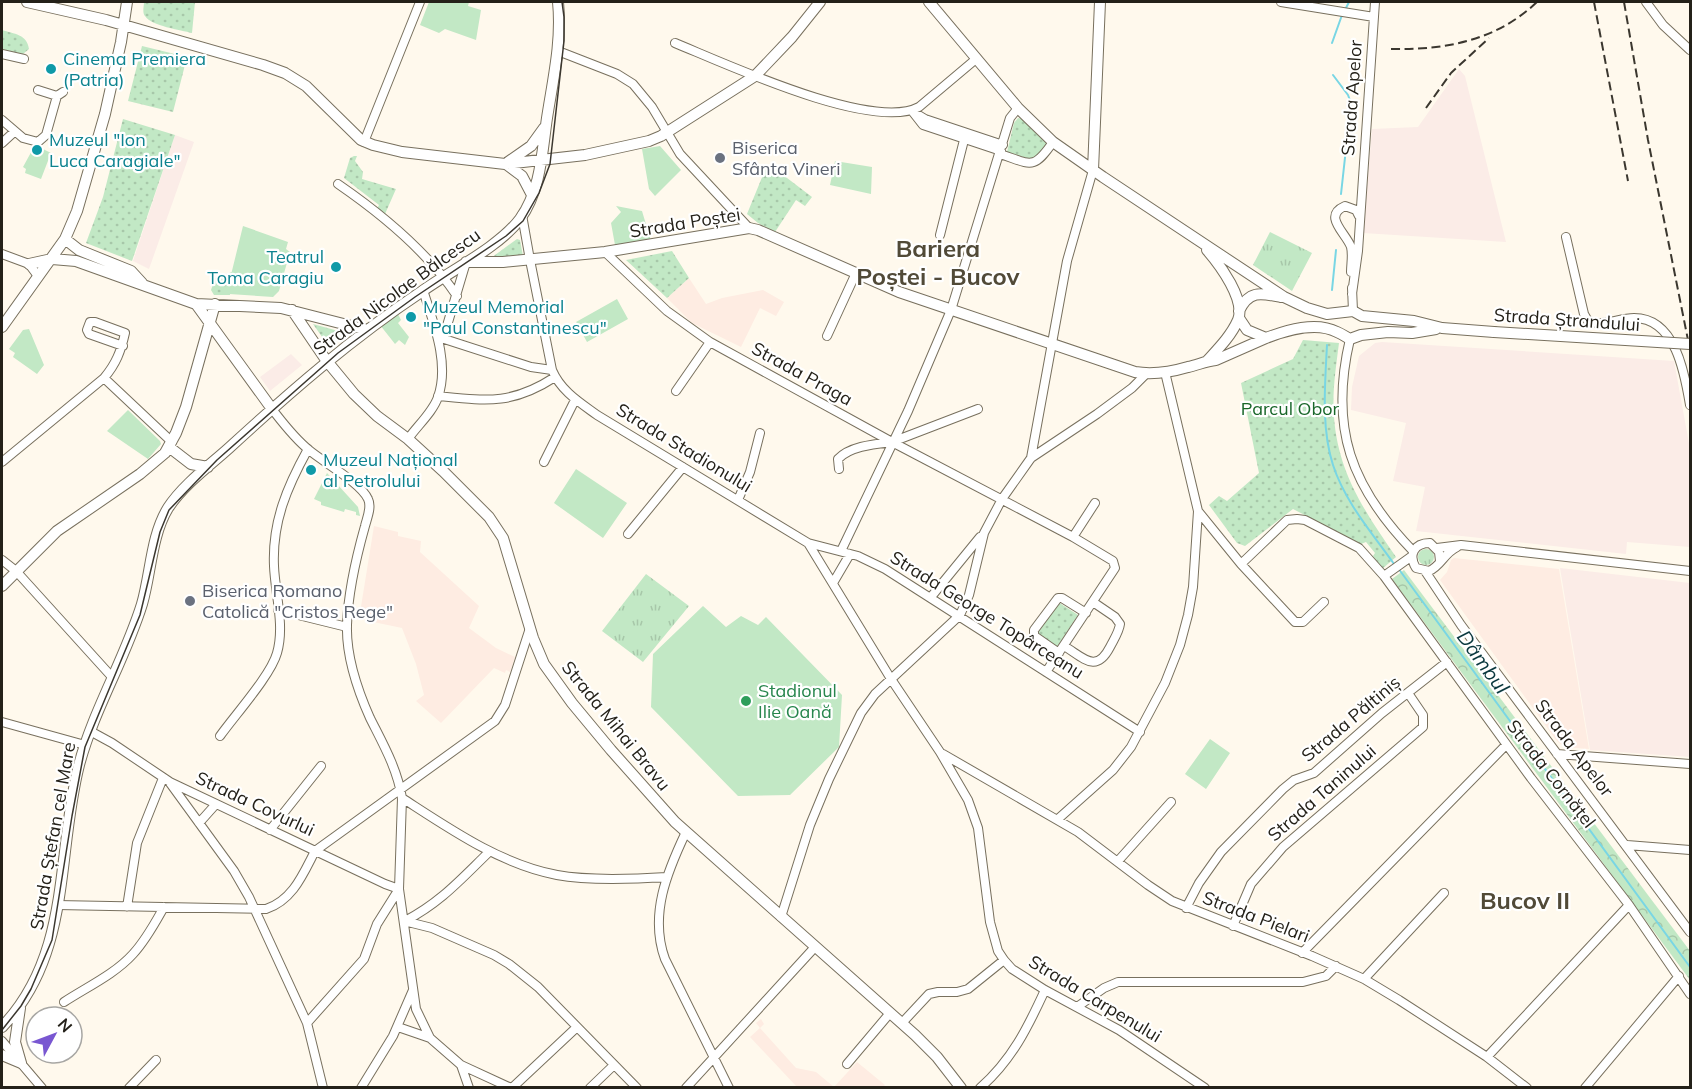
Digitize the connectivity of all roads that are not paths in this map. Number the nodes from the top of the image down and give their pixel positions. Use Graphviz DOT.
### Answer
graph roads {
  1 [pos="27,2"];
  2 [pos="127,2"];
  3 [pos="420,2"];
  4 [pos="556,2"];
  5 [pos="820,2"];
  6 [pos="929,2"];
  7 [pos="1100,2"];
  8 [pos="1281,2"];
  9 [pos="1375,2"];
  10 [pos="1646,2"];
  11 [pos="1374,17"];
  12 [pos="125,26"];
  13 [pos="675,43"];
  14 [pos="1690,50"];
  15 [pos="558,51"];
  16 [pos="2,54"];
  17 [pos="24,58"];
  18 [pos="976,59"];
  19 [pos="755,76"];
  20 [pos="38,90"];
  21 [pos="1018,108"];
  22 [pos="912,111"];
  23 [pos="2,120"];
  24 [pos="546,125"];
  25 [pos="14,132"];
  26 [pos="667,133"];
  27 [pos="964,140"];
  28 [pos="364,142"];
  29 [pos="1053,142"];
  30 [pos="2,143"];
  31 [pos="1001,150"];
  32 [pos="542,161"];
  33 [pos="505,164"];
  34 [pos="1093,170"];
  35 [pos="338,184"];
  36 [pos="532,195"];
  37 [pos="1361,196"];
  38 [pos="1353,208"];
  39 [pos="522,215"];
  40 [pos="1359,219"];
  41 [pos="749,228"];
  42 [pos="1342,231"];
  43 [pos="940,235"];
  44 [pos="1566,237"];
  45 [pos="65,239"];
  46 [pos="1197,239"];
  47 [pos="605,252"];
  48 [pos="2,254"];
  49 [pos="52,259"];
  50 [pos="530,260"];
  51 [pos="466,262"];
  52 [pos="29,264"];
  53 [pos="856,273"];
  54 [pos="38,276"];
  55 [pos="444,276"];
  56 [pos="144,285"];
  57 [pos="423,290"];
  58 [pos="1352,294"];
  59 [pos="457,297"];
  60 [pos="1284,297"];
  61 [pos="196,304"];
  62 [pos="216,304"];
  63 [pos="292,310"];
  64 [pos="951,310"];
  65 [pos="1357,314"];
  66 [pos="1239,315"];
  67 [pos="210,324"];
  68 [pos="2,325"];
  69 [pos="1442,328"];
  70 [pos="367,330"];
  71 [pos="827,336"];
  72 [pos="438,337"];
  73 [pos="1356,337"];
  74 [pos="1266,338"];
  75 [pos="710,342"];
  76 [pos="1051,343"];
  77 [pos="1690,344"];
  78 [pos="123,346"];
  79 [pos="1206,361"];
  80 [pos="327,362"];
  81 [pos="1165,372"];
  82 [pos="554,373"];
  83 [pos="1146,374"];
  84 [pos="104,378"];
  85 [pos="676,391"];
  86 [pos="438,396"];
  87 [pos="575,400"];
  88 [pos="1690,405"];
  89 [pos="272,409"];
  90 [pos="978,410"];
  91 [pos="760,433"];
  92 [pos="408,439"];
  93 [pos="892,442"];
  94 [pos="168,448"];
  95 [pos="308,449"];
  96 [pos="1031,458"];
  97 [pos="2,462"];
  98 [pos="544,462"];
  99 [pos="208,466"];
  100 [pos="683,467"];
  101 [pos="839,470"];
  102 [pos="1002,499"];
  103 [pos="738,500"];
  104 [pos="1095,503"];
  105 [pos="168,509"];
  106 [pos="1197,511"];
  107 [pos="984,533"];
  108 [pos="628,534"];
  109 [pos="1072,537"];
  110 [pos="808,543"];
  111 [pos="1461,545"];
  112 [pos="1437,548"];
  113 [pos="1415,550"];
  114 [pos="845,553"];
  115 [pos="2,560"];
  116 [pos="1241,564"];
  117 [pos="1437,565"];
  118 [pos="15,571"];
  119 [pos="1690,571"];
  120 [pos="1425,572"];
  121 [pos="1385,575"];
  122 [pos="832,584"];
  123 [pos="1432,585"];
  124 [pos="2,586"];
  125 [pos="931,597"];
  126 [pos="1093,602"];
  127 [pos="1324,602"];
  128 [pos="278,610"];
  129 [pos="1086,613"];
  130 [pos="960,615"];
  131 [pos="347,627"];
  132 [pos="530,628"];
  133 [pos="1062,650"];
  134 [pos="1447,662"];
  135 [pos="1046,672"];
  136 [pos="112,677"];
  137 [pos="891,679"];
  138 [pos="1408,693"];
  139 [pos="2,722"];
  140 [pos="90,731"];
  141 [pos="1140,732"];
  142 [pos="220,736"];
  143 [pos="85,744"];
  144 [pos="1506,745"];
  145 [pos="940,752"];
  146 [pos="1557,754"];
  147 [pos="1690,764"];
  148 [pos="321,766"];
  149 [pos="975,774"];
  150 [pos="166,780"];
  151 [pos="400,787"];
  152 [pos="962,788"];
  153 [pos="402,798"];
  154 [pos="1171,802"];
  155 [pos="216,804"];
  156 [pos="1058,819"];
  157 [pos="199,823"];
  158 [pos="270,830"];
  159 [pos="686,832"];
  160 [pos="1628,845"];
  161 [pos="1690,850"];
  162 [pos="315,851"];
  163 [pos="489,852"];
  164 [pos="1118,861"];
  165 [pos="667,877"];
  166 [pos="399,889"];
  167 [pos="1444,893"];
  168 [pos="57,904"];
  169 [pos="1629,905"];
  170 [pos="128,907"];
  171 [pos="164,907"];
  172 [pos="1186,908"];
  173 [pos="254,910"];
  174 [pos="781,917"];
  175 [pos="404,921"];
  176 [pos="1233,926"];
  177 [pos="1690,932"];
  178 [pos="815,946"];
  179 [pos="1302,953"];
  180 [pos="1004,960"];
  181 [pos="1336,966"];
  182 [pos="1679,976"];
  183 [pos="1364,979"];
  184 [pos="413,990"];
  185 [pos="1045,990"];
  186 [pos="1690,994"];
  187 [pos="22,1002"];
  188 [pos="64,1002"];
  189 [pos="1077,1007"];
  190 [pos="890,1013"];
  191 [pos="307,1023"];
  192 [pos="902,1023"];
  193 [pos="2,1027"];
  194 [pos="398,1027"];
  195 [pos="577,1027"];
  196 [pos="430,1038"];
  197 [pos="2,1041"];
  198 [pos="2,1055"];
  199 [pos="713,1057"];
  200 [pos="1487,1057"];
  201 [pos="156,1060"];
  202 [pos="21,1063"];
  203 [pos="848,1064"];
  204 [pos="461,1065"];
  205 [pos="614,1065"];
  206 [pos="1202,1087"];
  207 [pos="42,1088"];
  208 [pos="129,1088"];
  209 [pos="323,1088"];
  210 [pos="361,1088"];
  211 [pos="469,1088"];
  212 [pos="512,1088"];
  213 [pos="590,1088"];
  214 [pos="638,1088"];
  215 [pos="686,1088"];
  216 [pos="729,1088"];
  217 [pos="961,1088"];
  218 [pos="980,1088"];
  219 [pos="1527,1088"];
  220 [pos="1585,1088"];
  1 -- 12 [label="main road"];
  2 -- 12 [label="main road"];
  3 -- 28 [label="street"];
  4 -- 15 [label="main road, Strada Nicolae Bălcescu"];
  5 -- 19 [label="main road"];
  6 -- 18 [label="main road"];
  7 -- 34 [label="main road"];
  8 -- 11 [label="street"];
  9 -- 11 [label="street, Strada Apelor"];
  10 -- 14 [label="street"];
  11 -- 37 [label="street, Strada Apelor"];
  12 -- 28 [label="main road"];
  12 -- 45 [label="main road"];
  13 -- 19 [label="street"];
  15 -- 24 [label="main road, Strada Nicolae Bălcescu"];
  15 -- 26 [label="street"];
  16 -- 17 [label="street"];
  18 -- 21 [label="main road"];
  18 -- 22 [label="street"];
  19 -- 22 [label="street"];
  19 -- 26 [label="main road"];
  20 -- 25 [label="street"];
  21 -- 29 [label="main road"];
  21 -- 31 [label="street"];
  22 -- 27 [label="street"];
  22 -- 31 [label="street"];
  23 -- 25 [label="street"];
  24 -- 32 [label="main road, Strada Nicolae Bălcescu"];
  24 -- 33 [label="main road"];
  25 -- 30 [label="street"];
  26 -- 32 [label="main road"];
  26 -- 41 [label="street"];
  27 -- 31 [label="street"];
  27 -- 43 [label="street"];
  28 -- 33 [label="main road"];
  29 -- 31 [label="street"];
  29 -- 34 [label="main road"];
  31 -- 64 [label="street"];
  32 -- 33 [label="main road"];
  32 -- 36 [label="main road, Strada Nicolae Bălcescu"];
  33 -- 36 [label="main road"];
  34 -- 46 [label="main road"];
  34 -- 76 [label="street"];
  35 -- 55 [label="street"];
  36 -- 39 [label="main road, Strada Nicolae Bălcescu"];
  37 -- 38 [label="street, Strada Apelor"];
  37 -- 40 [label="street, Strada Apelor"];
  38 -- 40 [label="street"];
  38 -- 42 [label="street"];
  39 -- 50 [label="street, Strada Stadionului"];
  39 -- 51 [label="main road, Strada Nicolae Bălcescu"];
  40 -- 42 [label="street"];
  40 -- 58 [label="street, Strada Apelor"];
  41 -- 47 [label="main road, Strada Poștei"];
  41 -- 53 [label="main road, Strada Poștei"];
  42 -- 58 [label="street, Strada Apelor"];
  44 -- 88 [label="street"];
  45 -- 49 [label="main road"];
  45 -- 56 [label="main road"];
  46 -- 60 [label="main road"];
  46 -- 66 [label="main road"];
  47 -- 50 [label="main road, Strada Poștei"];
  47 -- 75 [label="street, Strada Praga"];
  48 -- 52 [label="street"];
  49 -- 52 [label="main road"];
  49 -- 54 [label="main road"];
  49 -- 56 [label="main road"];
  50 -- 51 [label="main road, Strada Poștei"];
  50 -- 82 [label="street, Strada Stadionului"];
  51 -- 55 [label="main road, Strada Nicolae Bălcescu"];
  51 -- 59 [label="street"];
  52 -- 54 [label="street"];
  53 -- 64 [label="main road, Strada Poștei"];
  53 -- 71 [label="street"];
  54 -- 68 [label="main road"];
  55 -- 57 [label="main road, Strada Nicolae Bălcescu"];
  55 -- 59 [label="street"];
  56 -- 61 [label="main road"];
  57 -- 70 [label="main road, Strada Nicolae Bălcescu"];
  57 -- 72 [label="street"];
  58 -- 65 [label="street, Strada Apelor"];
  59 -- 72 [label="street"];
  60 -- 65 [label="main road, Strada Ștrandului"];
  60 -- 66 [label="main road"];
  61 -- 62 [label="main road"];
  61 -- 67 [label="main road"];
  62 -- 63 [label="main road"];
  62 -- 67 [label="main road"];
  63 -- 70 [label="main road"];
  63 -- 80 [label="main road, Strada Mihai Bravu"];
  64 -- 76 [label="main road, Strada Poștei"];
  64 -- 93 [label="street"];
  65 -- 69 [label="main road, Strada Ștrandului"];
  65 -- 73 [label="main road"];
  66 -- 74 [label="main road"];
  66 -- 79 [label="main road"];
  67 -- 89 [label="main road"];
  67 -- 94 [label="main road"];
  69 -- 73 [label="main road, Strada Ștrandului"];
  69 -- 77 [label="main road, Strada Ștrandului, bridge"];
  70 -- 80 [label="main road, Strada Nicolae Bălcescu"];
  72 -- 82 [label="street"];
  72 -- 86 [label="street"];
  73 -- 74 [label="main road, Strada Poștei"];
  73 -- 113 [label="street"];
  74 -- 79 [label="main road, Strada Poștei"];
  75 -- 85 [label="street"];
  75 -- 93 [label="street, Strada Praga"];
  76 -- 83 [label="main road, Strada Poștei"];
  76 -- 96 [label="street"];
  78 -- 84 [label="street"];
  79 -- 81 [label="main road, Strada Poștei"];
  80 -- 89 [label="main road, Strada Nicolae Bălcescu"];
  80 -- 92 [label="main road, Strada Mihai Bravu"];
  81 -- 83 [label="main road, Strada Poștei"];
  81 -- 106 [label="street"];
  82 -- 86 [label="street"];
  82 -- 87 [label="street, Strada Stadionului"];
  83 -- 96 [label="street"];
  84 -- 94 [label="street"];
  84 -- 97 [label="street"];
  86 -- 92 [label="street"];
  87 -- 98 [label="street"];
  87 -- 100 [label="street, Strada Stadionului"];
  89 -- 95 [label="street"];
  89 -- 99 [label="main road, Strada Nicolae Bălcescu"];
  90 -- 93 [label="street"];
  91 -- 103 [label="street"];
  92 -- 132 [label="main road, Strada Mihai Bravu"];
  93 -- 101 [label="street"];
  93 -- 102 [label="street, Strada Praga"];
  93 -- 114 [label="street"];
  94 -- 99 [label="main road"];
  94 -- 118 [label="main road"];
  95 -- 128 [label="street"];
  95 -- 131 [label="street"];
  96 -- 102 [label="street"];
  99 -- 105 [label="main road, Strada Nicolae Bălcescu"];
  100 -- 103 [label="street, Strada Stadionului"];
  100 -- 108 [label="street"];
  102 -- 107 [label="street"];
  102 -- 109 [label="street, Strada Praga"];
  103 -- 110 [label="street, Strada Stadionului"];
  104 -- 109 [label="street"];
  105 -- 136 [label="main road, Strada Ștefan cel Mare"];
  106 -- 116 [label="street"];
  106 -- 141 [label="street"];
  107 -- 125 [label="street"];
  107 -- 130 [label="street"];
  109 -- 126 [label="street, Strada Praga"];
  110 -- 114 [label="street, Strada George Topârceanu"];
  110 -- 122 [label="street, Strada Stadionului"];
  111 -- 112 [label="street"];
  111 -- 117 [label="street"];
  111 -- 119 [label="street"];
  112 -- 113 [label="street"];
  112 -- 117 [label="street"];
  113 -- 120 [label="street"];
  113 -- 121 [label="street"];
  114 -- 122 [label="street"];
  114 -- 125 [label="street, Strada George Topârceanu"];
  115 -- 118 [label="street"];
  116 -- 121 [label="street, Strada Cornățel"];
  116 -- 127 [label="street"];
  117 -- 120 [label="street"];
  117 -- 123 [label="street"];
  118 -- 124 [label="main road"];
  118 -- 136 [label="street"];
  120 -- 123 [label="street, Strada Apelor"];
  121 -- 134 [label="street, Strada Cornățel"];
  122 -- 137 [label="street, Strada Stadionului"];
  123 -- 146 [label="street, Strada Apelor"];
  125 -- 130 [label="street, Strada George Topârceanu"];
  126 -- 129 [label="street"];
  126 -- 133 [label="street"];
  128 -- 131 [label="street"];
  128 -- 142 [label="street"];
  129 -- 133 [label="street"];
  129 -- 133 [label="street"];
  130 -- 135 [label="street, Strada George Topârceanu"];
  130 -- 137 [label="street"];
  131 -- 151 [label="street"];
  132 -- 151 [label="street, Strada Covurlui"];
  132 -- 159 [label="main road, Strada Mihai Bravu"];
  133 -- 135 [label="street"];
  134 -- 138 [label="street, Strada Păltiniș"];
  134 -- 144 [label="street, Strada Cornățel"];
  135 -- 141 [label="street, Strada George Topârceanu"];
  136 -- 140 [label="main road, Strada Ștefan cel Mare"];
  137 -- 145 [label="street, Strada Pielari"];
  137 -- 174 [label="street"];
  138 -- 172 [label="street, Strada Păltiniș"];
  138 -- 176 [label="street, Strada Taninului"];
  139 -- 143 [label="street"];
  140 -- 143 [label="main road, Strada Ștefan cel Mare"];
  140 -- 150 [label="street, Strada Covurlui"];
  141 -- 156 [label="street"];
  143 -- 168 [label="main road, Strada Ștefan cel Mare"];
  144 -- 169 [label="street, Strada Cornățel"];
  144 -- 179 [label="street"];
  145 -- 149 [label="street, Strada Pielari"];
  145 -- 152 [label="street, Strada Carpenului"];
  146 -- 147 [label="street"];
  146 -- 160 [label="street, Strada Apelor"];
  148 -- 158 [label="street"];
  149 -- 152 [label="street"];
  149 -- 156 [label="street, Strada Pielari"];
  150 -- 155 [label="street, Strada Covurlui"];
  150 -- 157 [label="street"];
  150 -- 170 [label="street"];
  151 -- 153 [label="street"];
  151 -- 162 [label="street, Strada Covurlui"];
  152 -- 180 [label="street, Strada Carpenului"];
  153 -- 163 [label="street"];
  153 -- 166 [label="street"];
  154 -- 164 [label="street"];
  155 -- 157 [label="street"];
  155 -- 158 [label="street, Strada Covurlui"];
  156 -- 164 [label="street, Strada Pielari"];
  157 -- 173 [label="street"];
  158 -- 162 [label="street, Strada Covurlui"];
  159 -- 165 [label="street"];
  159 -- 174 [label="main road, Strada Mihai Bravu"];
  160 -- 161 [label="street"];
  160 -- 177 [label="street, Strada Apelor"];
  162 -- 166 [label="street"];
  162 -- 173 [label="street"];
  163 -- 165 [label="street"];
  163 -- 175 [label="street"];
  164 -- 172 [label="street, Strada Pielari"];
  165 -- 199 [label="street"];
  166 -- 175 [label="street"];
  166 -- 191 [label="street"];
  167 -- 183 [label="street"];
  168 -- 170 [label="street"];
  168 -- 187 [label="main road, Strada Ștefan cel Mare"];
  169 -- 182 [label="street, Strada Cornățel"];
  169 -- 200 [label="street"];
  170 -- 171 [label="street"];
  171 -- 173 [label="street"];
  171 -- 188 [label="street"];
  172 -- 176 [label="street, Strada Pielari"];
  173 -- 191 [label="street"];
  174 -- 178 [label="main road, Strada Mihai Bravu"];
  175 -- 184 [label="street"];
  175 -- 195 [label="street"];
  176 -- 179 [label="street, Strada Pielari"];
  178 -- 190 [label="main road, Strada Mihai Bravu"];
  178 -- 199 [label="street"];
  179 -- 181 [label="street, Strada Pielari"];
  180 -- 185 [label="street, Strada Carpenului"];
  180 -- 192 [label="street"];
  181 -- 183 [label="street, Strada Pielari"];
  181 -- 189 [label="street"];
  182 -- 186 [label="street, Strada Cornățel"];
  182 -- 220 [label="street"];
  183 -- 200 [label="street, Strada Pielari"];
  184 -- 194 [label="street"];
  184 -- 196 [label="street"];
  185 -- 189 [label="street, Strada Carpenului"];
  185 -- 218 [label="street"];
  187 -- 193 [label="main road, Strada Ștefan cel Mare"];
  187 -- 202 [label="main road"];
  189 -- 206 [label="street, Strada Carpenului"];
  190 -- 192 [label="main road, Strada Mihai Bravu"];
  190 -- 203 [label="street"];
  191 -- 209 [label="street"];
  192 -- 217 [label="main road, Strada Mihai Bravu"];
  194 -- 196 [label="street"];
  194 -- 210 [label="street"];
  195 -- 205 [label="street"];
  195 -- 212 [label="street"];
  196 -- 204 [label="street"];
  197 -- 202 [label="street"];
  198 -- 202 [label="main road"];
  199 -- 215 [label="street"];
  199 -- 216 [label="street"];
  200 -- 219 [label="street, Strada Pielari"];
  201 -- 208 [label="street"];
  202 -- 207 [label="street"];
  204 -- 211 [label="street"];
  204 -- 212 [label="street"];
  205 -- 213 [label="street"];
  205 -- 214 [label="street"];
}
